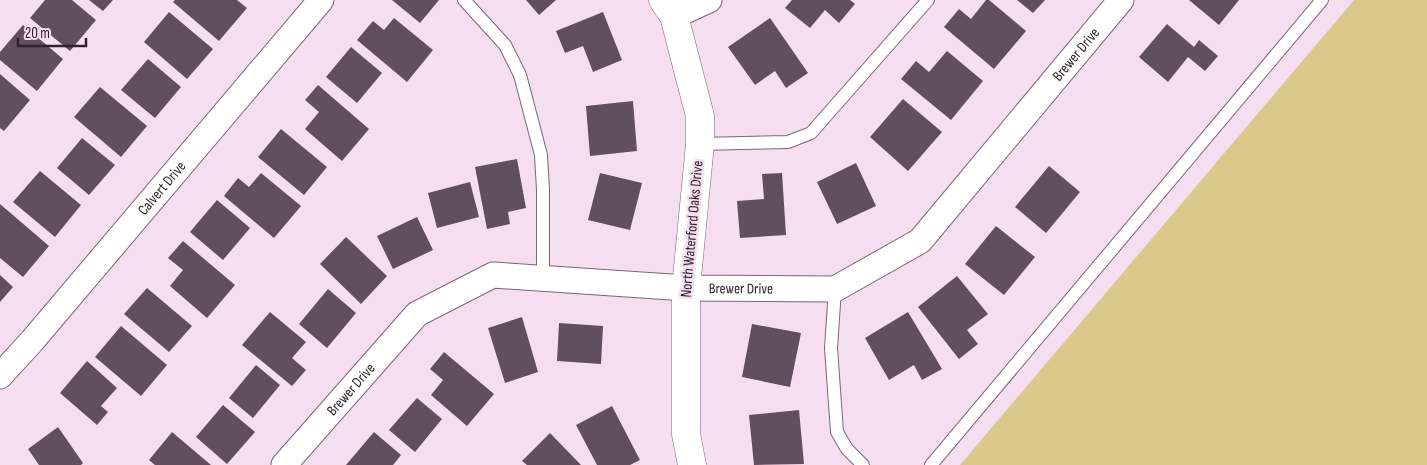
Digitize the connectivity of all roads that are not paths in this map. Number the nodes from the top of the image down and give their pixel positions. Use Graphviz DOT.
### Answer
graph roads {
  1 [pos="321,0"];
  2 [pos="464,0"];
  3 [pos="709,0"];
  4 [pos="928,0"];
  5 [pos="1122,0"];
  6 [pos="1322,0"];
  7 [pos="669,8"];
  8 [pos="700,144"];
  9 [pos="543,278"];
  10 [pos="686,288"];
  11 [pos="835,289"];
  12 [pos="0,376"];
  13 [pos="284,465"];
  14 [pos="692,465"];
  15 [pos="863,465"];
  16 [pos="932,465"];
  1 -- 12 [label="street, Calvert Drive"];
  2 -- 9 [label="lane"];
  3 -- 7 [label="street"];
  4 -- 8 [label="lane"];
  5 -- 11 [label="street, Brewer Drive"];
  6 -- 16 [label="lane"];
  7 -- 8 [label="street, North Waterford Oaks Drive"];
  8 -- 10 [label="street, North Waterford Oaks Drive"];
  9 -- 10 [label="street, Brewer Drive"];
  9 -- 13 [label="street, Brewer Drive"];
  10 -- 11 [label="street, Brewer Drive"];
  10 -- 14 [label="street, North Waterford Oaks Drive"];
  11 -- 15 [label="lane"];
}
